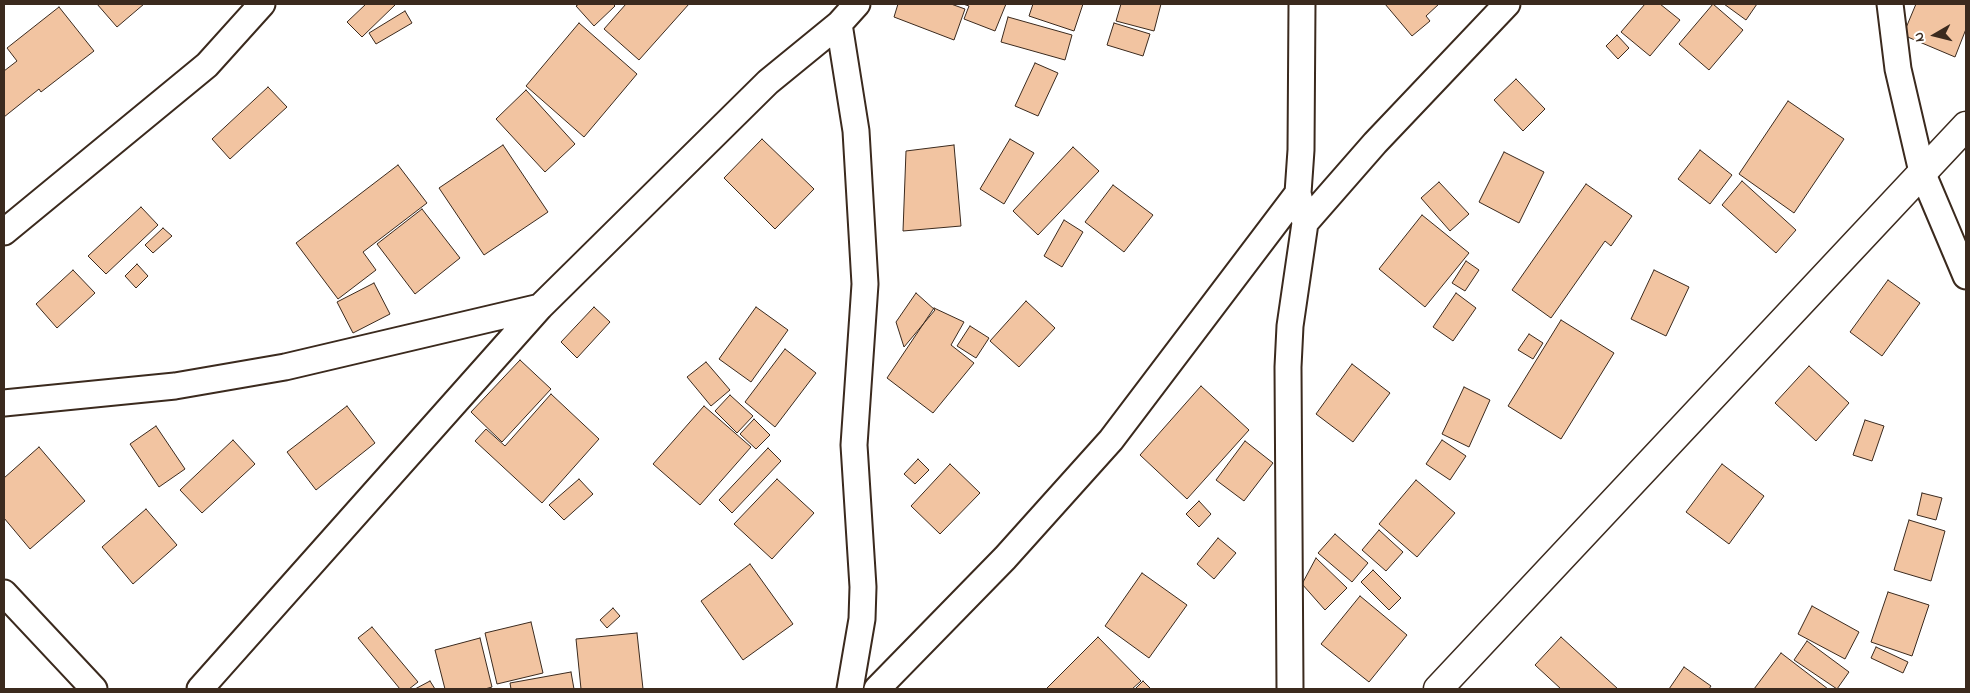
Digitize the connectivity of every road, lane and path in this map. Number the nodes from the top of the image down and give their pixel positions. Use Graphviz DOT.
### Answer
graph roads {
  1 [pos="262,4"];
  2 [pos="857,4"];
  3 [pos="1302,4"];
  4 [pos="1507,4"];
  5 [pos="1890,4"];
  6 [pos="839,24"];
  7 [pos="1963,135"];
  8 [pos="1922,172"];
  9 [pos="1298,193"];
  10 [pos="1304,222"];
  11 [pos="4,232"];
  12 [pos="1966,276"];
  13 [pos="540,307"];
  14 [pos="4,403"];
  15 [pos="4,593"];
  16 [pos="94,689"];
  17 [pos="200,689"];
  18 [pos="850,689"];
  19 [pos="877,689"];
  20 [pos="1290,689"];
  21 [pos="1438,689"];
  1 -- 11 [label="street"];
  2 -- 6 [label="street"];
  3 -- 9 [label="street"];
  4 -- 10 [label="street"];
  5 -- 8 [label="street"];
  6 -- 13 [label="street"];
  6 -- 18 [label="street"];
  7 -- 8 [label="main road"];
  8 -- 12 [label="street"];
  8 -- 21 [label="main road"];
  9 -- 10 [label="street"];
  9 -- 19 [label="street"];
  10 -- 20 [label="street"];
  13 -- 14 [label="street"];
  13 -- 17 [label="street"];
  15 -- 16 [label="street"];
}
